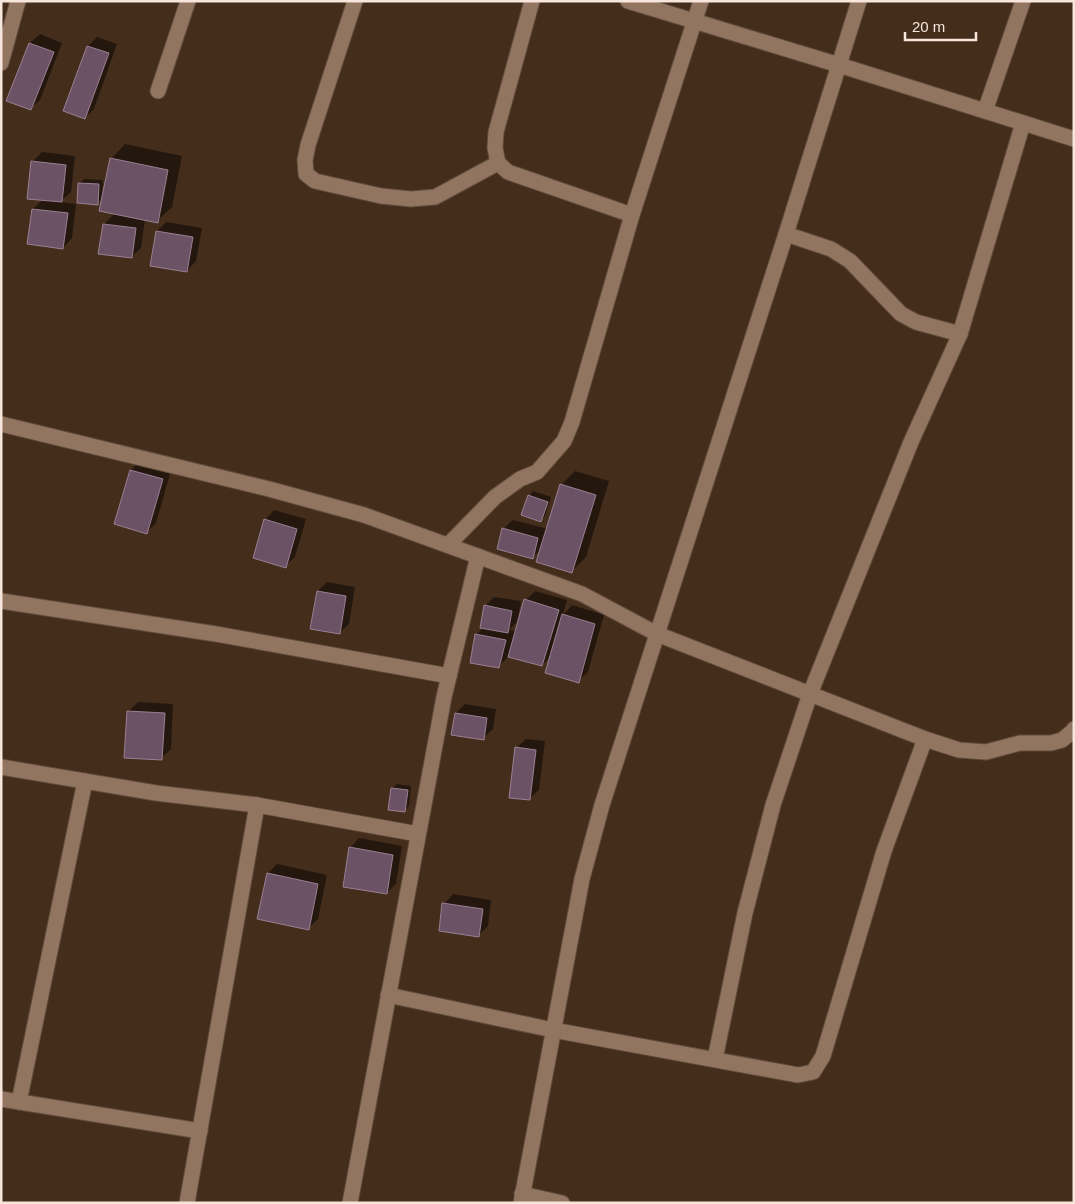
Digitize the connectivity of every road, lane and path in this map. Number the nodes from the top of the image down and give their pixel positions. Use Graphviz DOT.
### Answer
graph roads {
  1 [pos="18,1"];
  2 [pos="188,1"];
  3 [pos="355,1"];
  4 [pos="532,1"];
  5 [pos="628,1"];
  6 [pos="701,1"];
  7 [pos="859,1"];
  8 [pos="1023,1"];
  9 [pos="695,21"];
  10 [pos="1,63"];
  11 [pos="839,65"];
  12 [pos="158,91"];
  13 [pos="985,111"];
  14 [pos="1023,123"];
  15 [pos="1074,139"];
  16 [pos="498,163"];
  17 [pos="632,216"];
  18 [pos="786,234"];
  19 [pos="960,334"];
  20 [pos="1,424"];
  21 [pos="448,545"];
  22 [pos="478,556"];
  23 [pos="1,601"];
  24 [pos="657,634"];
  25 [pos="449,676"];
  26 [pos="810,694"];
  27 [pos="1074,731"];
  28 [pos="925,739"];
  29 [pos="1,767"];
  30 [pos="85,781"];
  31 [pos="257,805"];
  32 [pos="418,834"];
  33 [pos="388,995"];
  34 [pos="553,1030"];
  35 [pos="715,1059"];
  36 [pos="1,1100"];
  37 [pos="19,1102"];
  38 [pos="200,1131"];
  39 [pos="522,1198"];
  40 [pos="187,1203"];
  41 [pos="350,1203"];
  42 [pos="562,1203"];
  1 -- 10 [label="street"];
  2 -- 12 [label="street"];
  3 -- 16 [label="street"];
  4 -- 16 [label="street"];
  5 -- 9 [label="street"];
  6 -- 9 [label="street"];
  7 -- 11 [label="street"];
  8 -- 13 [label="street"];
  9 -- 11 [label="street"];
  9 -- 17 [label="street"];
  11 -- 13 [label="street"];
  11 -- 18 [label="street"];
  13 -- 14 [label="street"];
  14 -- 15 [label="street"];
  14 -- 19 [label="street"];
  16 -- 17 [label="street"];
  17 -- 21 [label="street"];
  18 -- 19 [label="street"];
  18 -- 24 [label="street"];
  19 -- 26 [label="street"];
  20 -- 21 [label="street"];
  21 -- 22 [label="street"];
  22 -- 24 [label="street"];
  22 -- 25 [label="street"];
  23 -- 25 [label="street"];
  24 -- 26 [label="street"];
  24 -- 34 [label="street"];
  25 -- 32 [label="street"];
  26 -- 28 [label="street"];
  26 -- 35 [label="street"];
  27 -- 28 [label="street"];
  28 -- 35 [label="street"];
  29 -- 30 [label="street"];
  30 -- 31 [label="street"];
  30 -- 37 [label="street"];
  31 -- 32 [label="street"];
  31 -- 38 [label="street"];
  32 -- 33 [label="street"];
  33 -- 34 [label="street"];
  33 -- 41 [label="street"];
  34 -- 35 [label="street"];
  34 -- 39 [label="street"];
  36 -- 37 [label="street"];
  37 -- 38 [label="street"];
  38 -- 40 [label="street"];
  39 -- 42 [label="street"];
}
